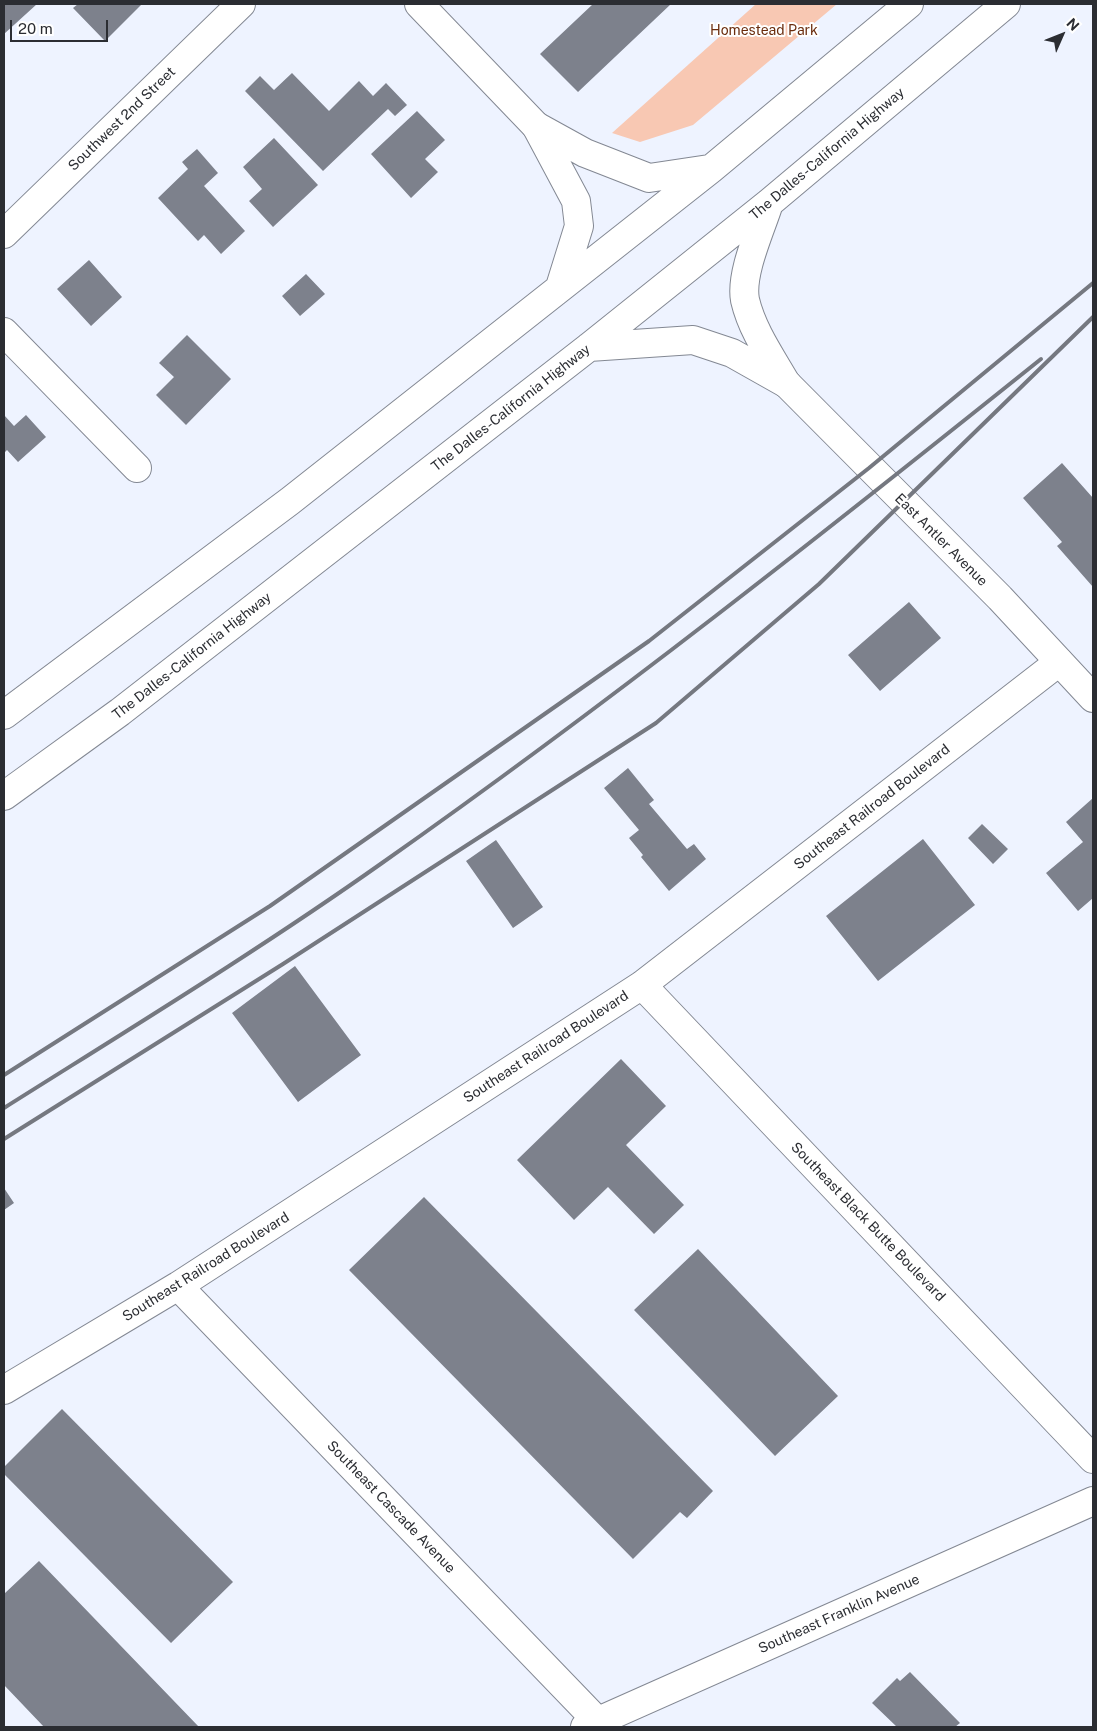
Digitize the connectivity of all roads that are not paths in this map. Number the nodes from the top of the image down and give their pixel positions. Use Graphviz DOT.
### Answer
graph roads {
  1 [pos="240,4"];
  2 [pos="419,4"];
  3 [pos="909,4"];
  4 [pos="1006,4"];
  5 [pos="536,126"];
  6 [pos="711,169"];
  7 [pos="770,203"];
  8 [pos="4,234"];
  9 [pos="560,287"];
  10 [pos="4,332"];
  11 [pos="589,347"];
  12 [pos="787,384"];
  13 [pos="137,468"];
  14 [pos="1059,662"];
  15 [pos="1093,698"];
  16 [pos="4,716"];
  17 [pos="4,796"];
  18 [pos="642,985"];
  19 [pos="178,1286"];
  20 [pos="4,1390"];
  21 [pos="1093,1459"];
  22 [pos="1093,1501"];
  23 [pos="595,1725"];
  1 -- 8 [label="main road, Southwest 2nd Street"];
  2 -- 5 [label="main road"];
  3 -- 6 [label="main road"];
  4 -- 7 [label="main road, The Dalles-California Highway"];
  5 -- 6 [label="main road"];
  5 -- 9 [label="main road"];
  6 -- 9 [label="main road"];
  7 -- 11 [label="main road, The Dalles-California Highway"];
  7 -- 12 [label="main road"];
  9 -- 16 [label="main road"];
  10 -- 13 [label="main road"];
  11 -- 12 [label="main road"];
  11 -- 17 [label="main road, The Dalles-California Highway"];
  12 -- 14 [label="main road, East Antler Avenue"];
  14 -- 15 [label="main road, East Antler Avenue"];
  14 -- 18 [label="main road, Southeast Railroad Boulevard"];
  18 -- 19 [label="main road, Southeast Railroad Boulevard"];
  18 -- 21 [label="main road, Southeast Black Butte Boulevard"];
  19 -- 20 [label="main road, Southeast Railroad Boulevard"];
  19 -- 23 [label="main road, Southeast Cascade Avenue"];
  22 -- 23 [label="main road, Southeast Franklin Avenue"];
}
